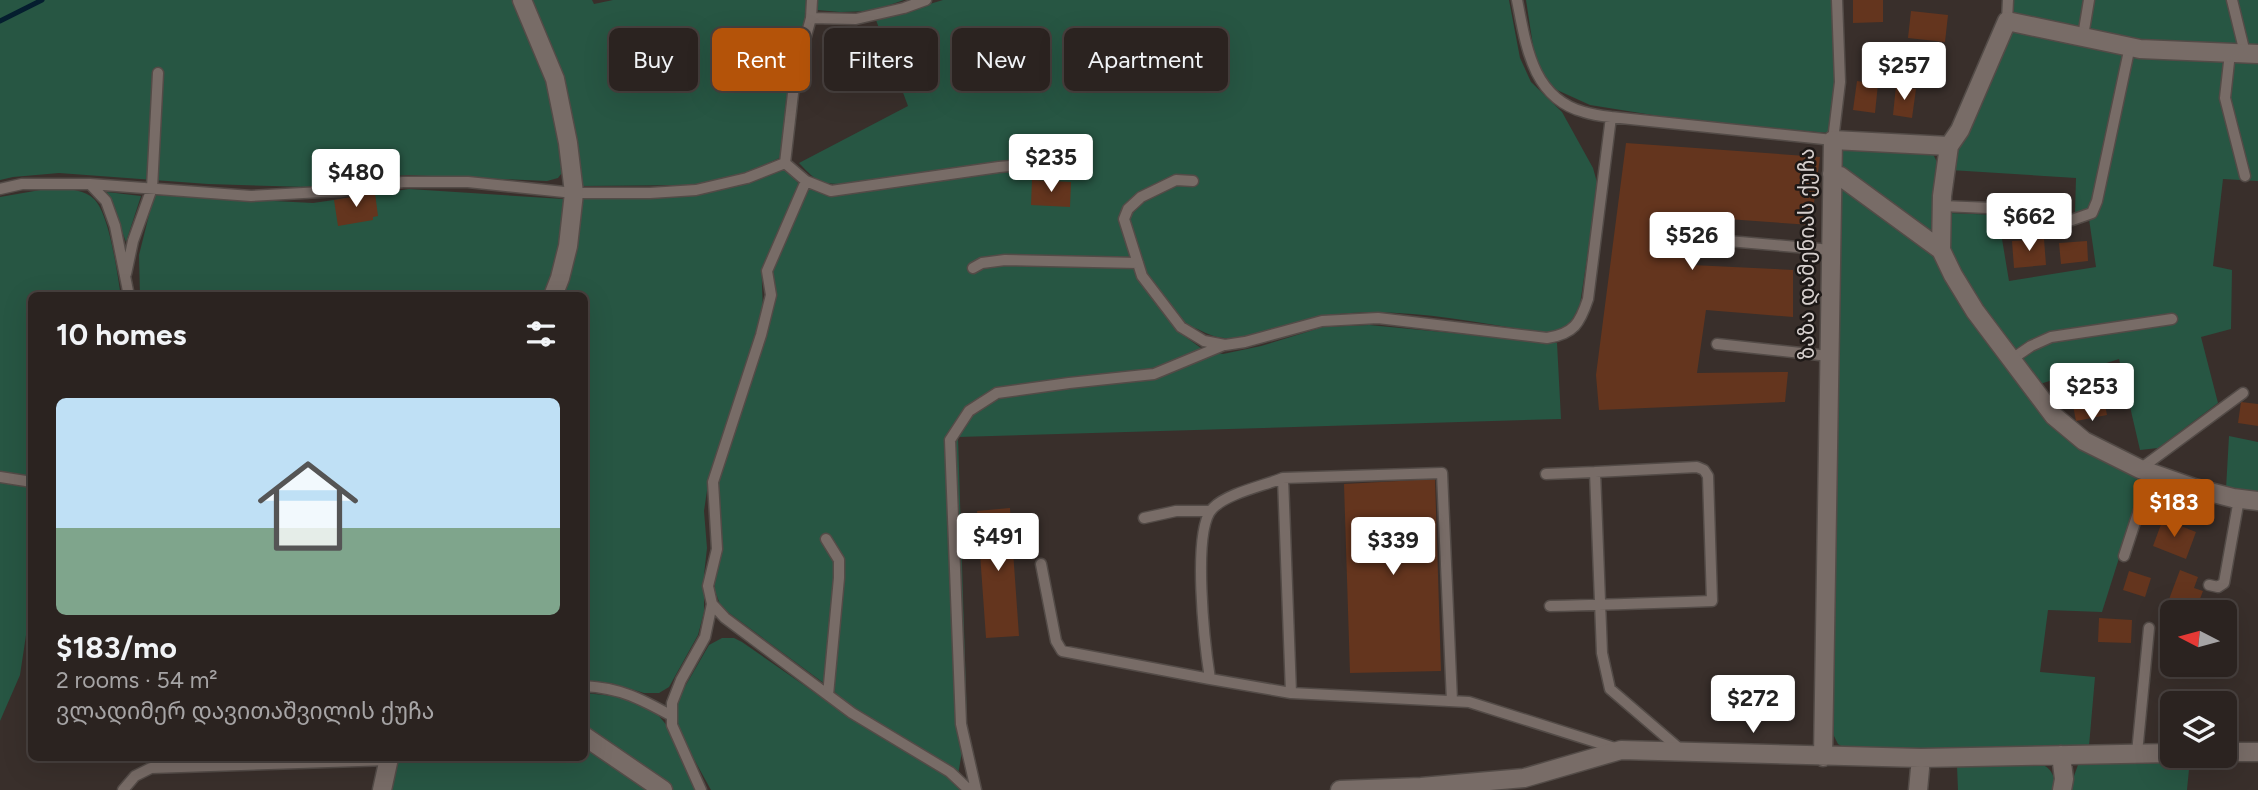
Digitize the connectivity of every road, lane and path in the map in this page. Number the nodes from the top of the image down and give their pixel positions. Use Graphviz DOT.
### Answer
graph roads {
  1 [pos="522,0"];
  2 [pos="812,0"];
  3 [pos="926,0"];
  4 [pos="1517,0"];
  5 [pos="1837,0"];
  6 [pos="2008,0"];
  7 [pos="2089,0"];
  8 [pos="2232,0"];
  9 [pos="811,18"];
  10 [pos="2007,21"];
  11 [pos="2083,36"];
  12 [pos="2130,46"];
  13 [pos="2244,53"];
  14 [pos="158,73"];
  15 [pos="1611,117"];
  16 [pos="1833,140"];
  17 [pos="1949,146"];
  18 [pos="1063,162"];
  19 [pos="785,163"];
  20 [pos="1832,174"];
  21 [pos="2245,176"];
  22 [pos="806,181"];
  23 [pos="1193,181"];
  24 [pos="90,184"];
  25 [pos="0,188"];
  26 [pos="152,188"];
  27 [pos="574,193"];
  28 [pos="1942,206"];
  29 [pos="2037,210"];
  30 [pos="2073,220"];
  31 [pos="1705,239"];
  32 [pos="1831,250"];
  33 [pos="1941,250"];
  34 [pos="1138,264"];
  35 [pos="973,268"];
  36 [pos="126,278"];
  37 [pos="129,292"];
  38 [pos="555,292"];
  39 [pos="2172,319"];
  40 [pos="1717,344"];
  41 [pos="1225,345"];
  42 [pos="1829,356"];
  43 [pos="2012,359"];
  44 [pos="2243,393"];
  45 [pos="2146,471"];
  46 [pos="1595,472"];
  47 [pos="1546,474"];
  48 [pos="0,477"];
  49 [pos="1283,478"];
  50 [pos="28,481"];
  51 [pos="2239,499"];
  52 [pos="2258,501"];
  53 [pos="1210,511"];
  54 [pos="1144,518"];
  55 [pos="826,539"];
  56 [pos="2124,556"];
  57 [pos="1041,564"];
  58 [pos="2208,585"];
  59 [pos="712,604"];
  60 [pos="1600,605"];
  61 [pos="1550,606"];
  62 [pos="2149,628"];
  63 [pos="1210,678"];
  64 [pos="588,686"];
  65 [pos="1291,693"];
  66 [pos="828,695"];
  67 [pos="1452,701"];
  68 [pos="672,716"];
  69 [pos="588,739"];
  70 [pos="1621,750"];
  71 [pos="1684,752"];
  72 [pos="2237,752"];
  73 [pos="2258,752"];
  74 [pos="2137,753"];
  75 [pos="2160,753"];
  76 [pos="2061,755"];
  77 [pos="1823,757"];
  78 [pos="1921,758"];
  79 [pos="336,761"];
  80 [pos="389,761"];
  81 [pos="1526,784"];
  82 [pos="1477,786"];
  83 [pos="1386,789"];
  84 [pos="123,790"];
  85 [pos="382,790"];
  86 [pos="663,790"];
  87 [pos="701,790"];
  88 [pos="970,790"];
  89 [pos="976,790"];
  90 [pos="1340,790"];
  91 [pos="1917,790"];
  92 [pos="2062,790"];
  1 -- 27 [label="street"];
  2 -- 9 [label="lane"];
  3 -- 9 [label="lane"];
  4 -- 15 [label="lane, ზაზა დამენიას ქუჩა"];
  5 -- 16 [label="lane"];
  6 -- 10 [label="lane"];
  7 -- 11 [label="lane"];
  8 -- 13 [label="lane"];
  9 -- 19 [label="lane"];
  10 -- 11 [label="street"];
  10 -- 17 [label="street"];
  11 -- 12 [label="street"];
  12 -- 13 [label="street"];
  12 -- 30 [label="lane"];
  13 -- 21 [label="lane"];
  14 -- 26 [label="lane"];
  15 -- 16 [label="lane, ზაზა დამენიას ქუჩა"];
  15 -- 41 [label="lane"];
  16 -- 17 [label="street"];
  16 -- 20 [label="street, ზაზა დამენიას ქუჩა"];
  17 -- 28 [label="street"];
  18 -- 22 [label="lane"];
  19 -- 22 [label="lane"];
  19 -- 27 [label="lane"];
  20 -- 32 [label="street, ზაზა დამენიას ქუჩა"];
  20 -- 33 [label="street"];
  22 -- 59 [label="lane"];
  23 -- 34 [label="lane"];
  24 -- 25 [label="lane"];
  24 -- 26 [label="lane"];
  24 -- 36 [label="lane"];
  26 -- 27 [label="lane"];
  26 -- 36 [label="lane"];
  27 -- 38 [label="street"];
  28 -- 29 [label="lane"];
  28 -- 33 [label="street"];
  31 -- 32 [label="lane"];
  32 -- 42 [label="street, ზაზა დამენიას ქუჩა"];
  33 -- 43 [label="street"];
  34 -- 35 [label="lane"];
  34 -- 41 [label="lane"];
  36 -- 37 [label="lane"];
  39 -- 43 [label="lane"];
  40 -- 42 [label="lane"];
  41 -- 89 [label="lane"];
  42 -- 77 [label="street, ზაზა დამენიას ქუჩა"];
  43 -- 45 [label="street"];
  44 -- 45 [label="lane"];
  45 -- 51 [label="street"];
  45 -- 56 [label="lane"];
  46 -- 47 [label="lane"];
  46 -- 60 [label="lane"];
  46 -- 60 [label="lane"];
  48 -- 50 [label="lane"];
  49 -- 53 [label="lane"];
  49 -- 65 [label="lane"];
  49 -- 67 [label="lane"];
  51 -- 52 [label="street"];
  51 -- 58 [label="lane"];
  53 -- 54 [label="lane"];
  53 -- 63 [label="lane"];
  55 -- 66 [label="lane"];
  57 -- 63 [label="lane"];
  59 -- 66 [label="lane"];
  59 -- 68 [label="lane"];
  60 -- 61 [label="lane"];
  60 -- 71 [label="lane"];
  62 -- 74 [label="lane"];
  63 -- 65 [label="lane"];
  64 -- 68 [label="lane"];
  65 -- 67 [label="lane"];
  66 -- 88 [label="lane"];
  67 -- 70 [label="lane"];
  68 -- 87 [label="lane"];
  69 -- 86 [label="street"];
  70 -- 71 [label="street"];
  70 -- 81 [label="street"];
  71 -- 77 [label="street"];
  72 -- 73 [label="street"];
  74 -- 75 [label="street"];
  74 -- 76 [label="street"];
  76 -- 78 [label="street"];
  76 -- 92 [label="street"];
  77 -- 78 [label="street"];
  78 -- 91 [label="street"];
  79 -- 84 [label="lane"];
  80 -- 85 [label="street"];
  81 -- 82 [label="street"];
  82 -- 83 [label="street"];
  83 -- 90 [label="street"];
}
